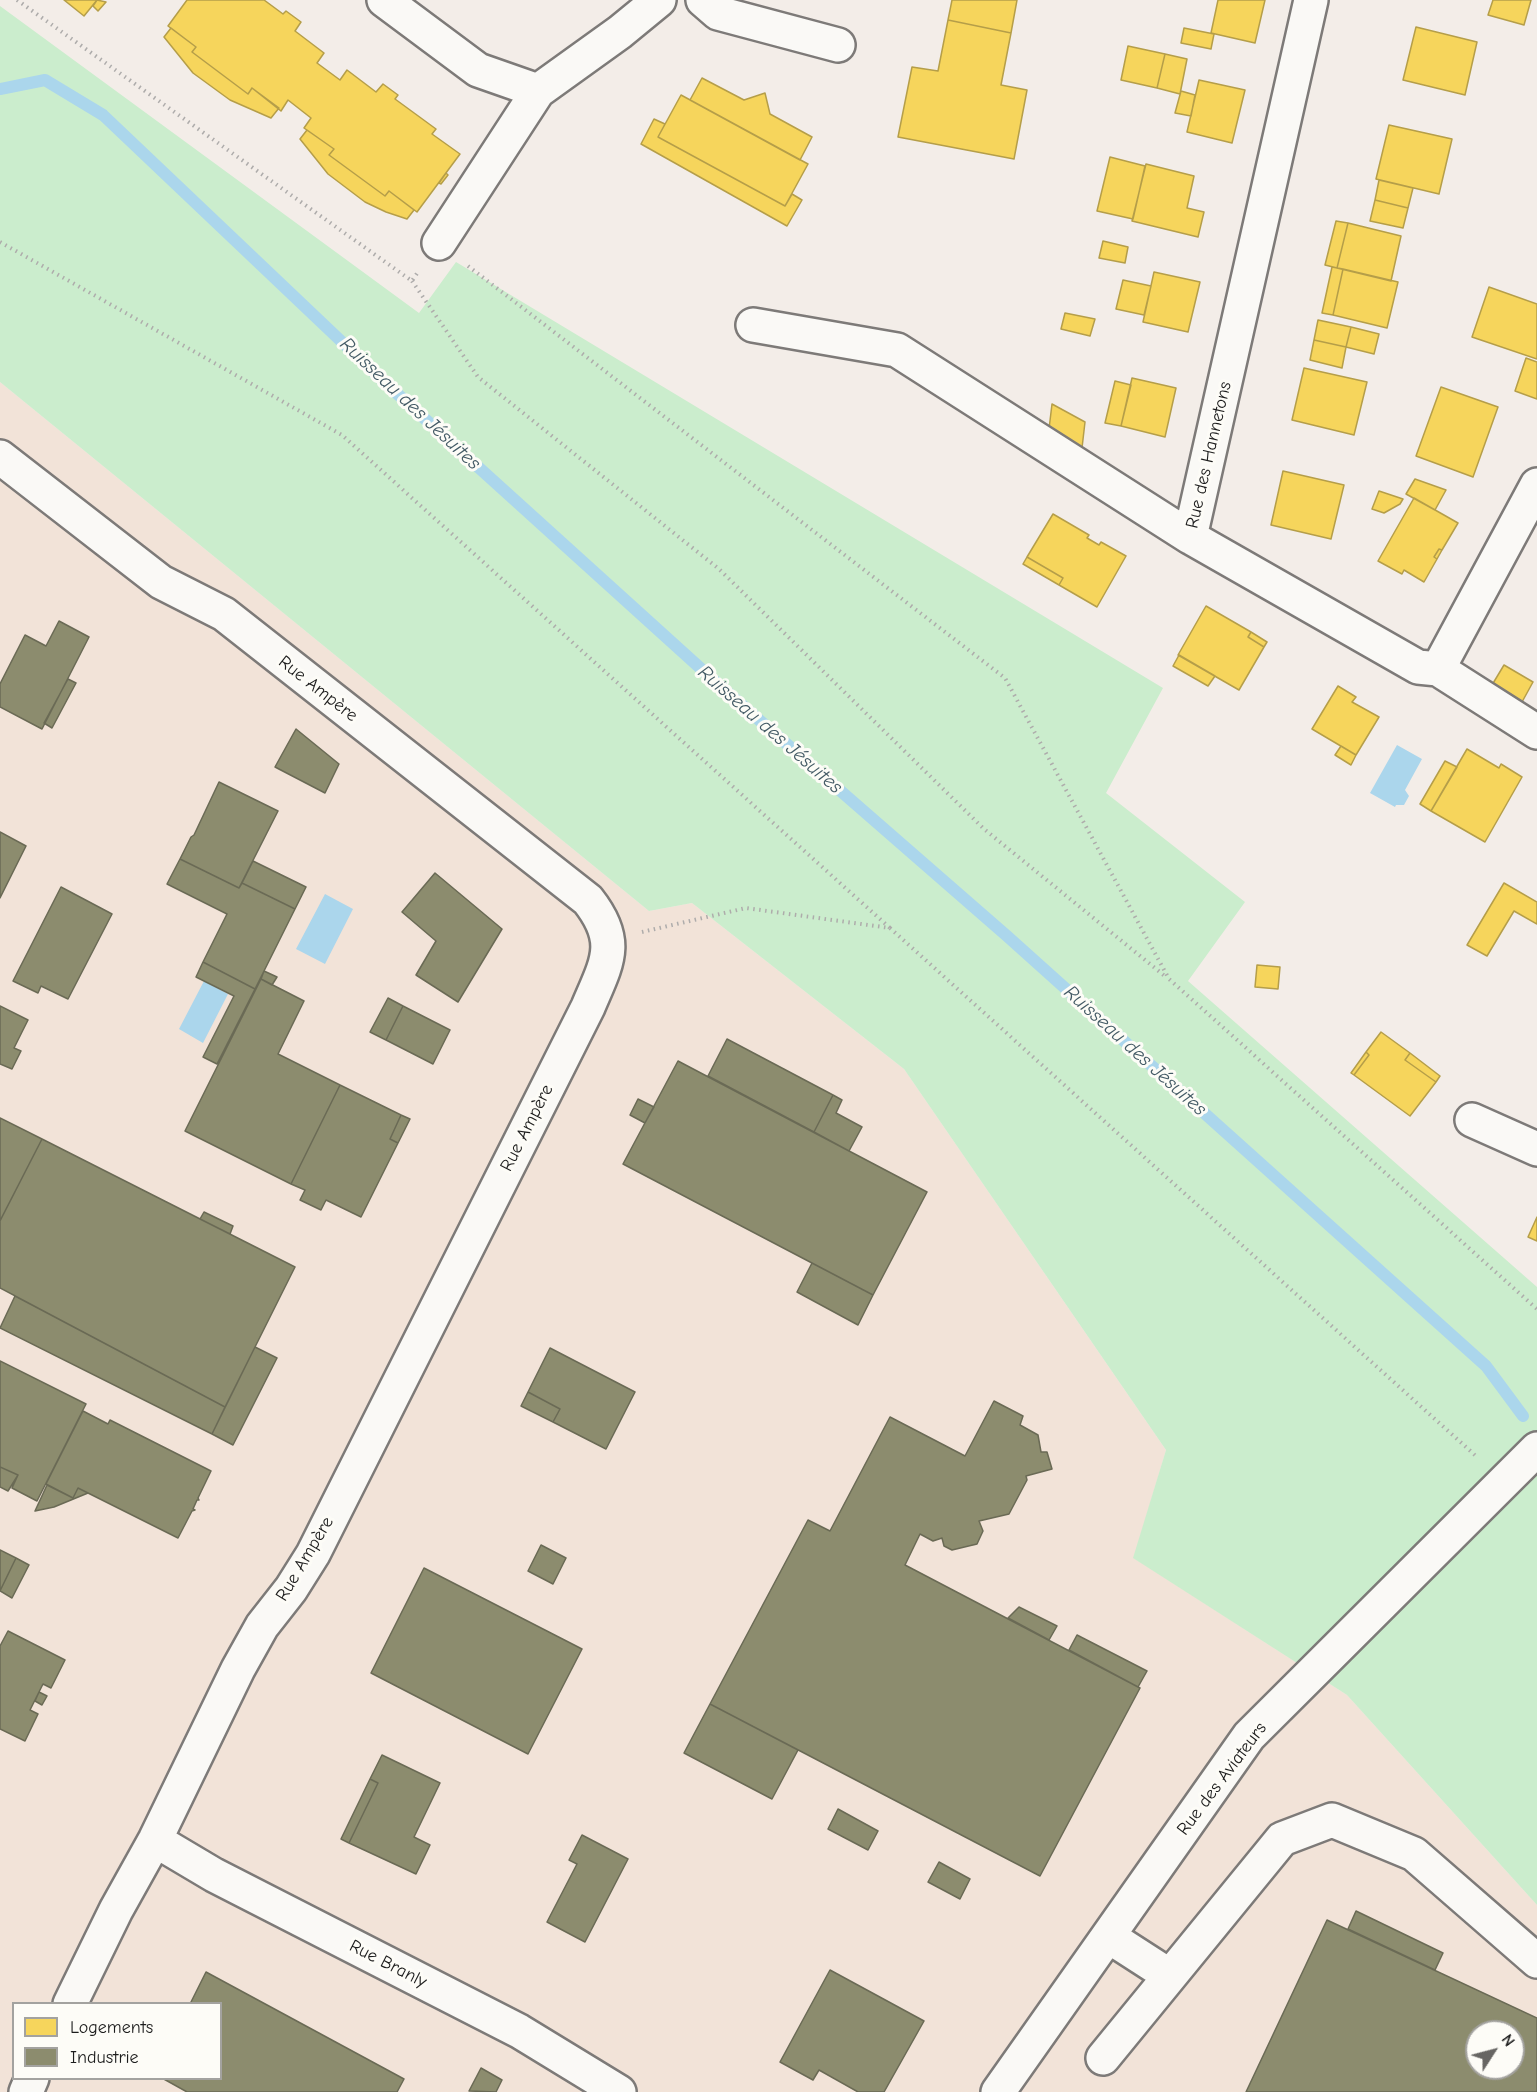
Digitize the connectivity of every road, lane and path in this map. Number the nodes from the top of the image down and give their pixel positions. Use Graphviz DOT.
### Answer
graph roads {
  1 [pos="17,0"];
  2 [pos="384,0"];
  3 [pos="659,0"];
  4 [pos="703,0"];
  5 [pos="1311,0"];
  6 [pos="838,45"];
  7 [pos="538,91"];
  8 [pos="0,242"];
  9 [pos="439,243"];
  10 [pos="412,281"];
  11 [pos="753,325"];
  12 [pos="0,457"];
  13 [pos="1537,485"];
  14 [pos="1190,537"];
  15 [pos="1438,669"];
  16 [pos="1537,732"];
  17 [pos="890,928"];
  18 [pos="609,939"];
  19 [pos="1169,979"];
  20 [pos="1472,1120"];
  21 [pos="1537,1149"];
  22 [pos="1537,1309"];
  23 [pos="1537,1449"];
  24 [pos="1504,1483"];
  25 [pos="155,1840"];
  26 [pos="1108,1936"];
  27 [pos="1537,1961"];
  28 [pos="1170,1976"];
  29 [pos="71,2002"];
  30 [pos="1103,2058"];
  31 [pos="619,2092"];
  32 [pos="998,2092"];
  1 -- 10 [label="path"];
  2 -- 7 [label="street"];
  3 -- 7 [label="street"];
  4 -- 6 [label="street"];
  5 -- 14 [label="street, Rue des Hannetons"];
  7 -- 9 [label="street"];
  8 -- 17 [label="path"];
  9 -- 10 [label="path"];
  9 -- 19 [label="path"];
  10 -- 19 [label="path"];
  11 -- 14 [label="street"];
  12 -- 18 [label="street, Rue Ampère"];
  13 -- 15 [label="street"];
  14 -- 15 [label="street, Rue des Hannetons"];
  15 -- 16 [label="street, Rue des Hannetons"];
  17 -- 18 [label="path"];
  17 -- 24 [label="path"];
  18 -- 25 [label="street, Rue Ampère"];
  19 -- 22 [label="path"];
  20 -- 21 [label="street"];
  23 -- 24 [label="street, Rue des Aviateurs"];
  24 -- 26 [label="street, Rue des Aviateurs"];
  25 -- 29 [label="street, Rue Ampère"];
  25 -- 31 [label="street, Rue Branly"];
  26 -- 28 [label="street"];
  26 -- 32 [label="street, Rue des Aviateurs"];
  27 -- 28 [label="street"];
  28 -- 30 [label="street"];
}
